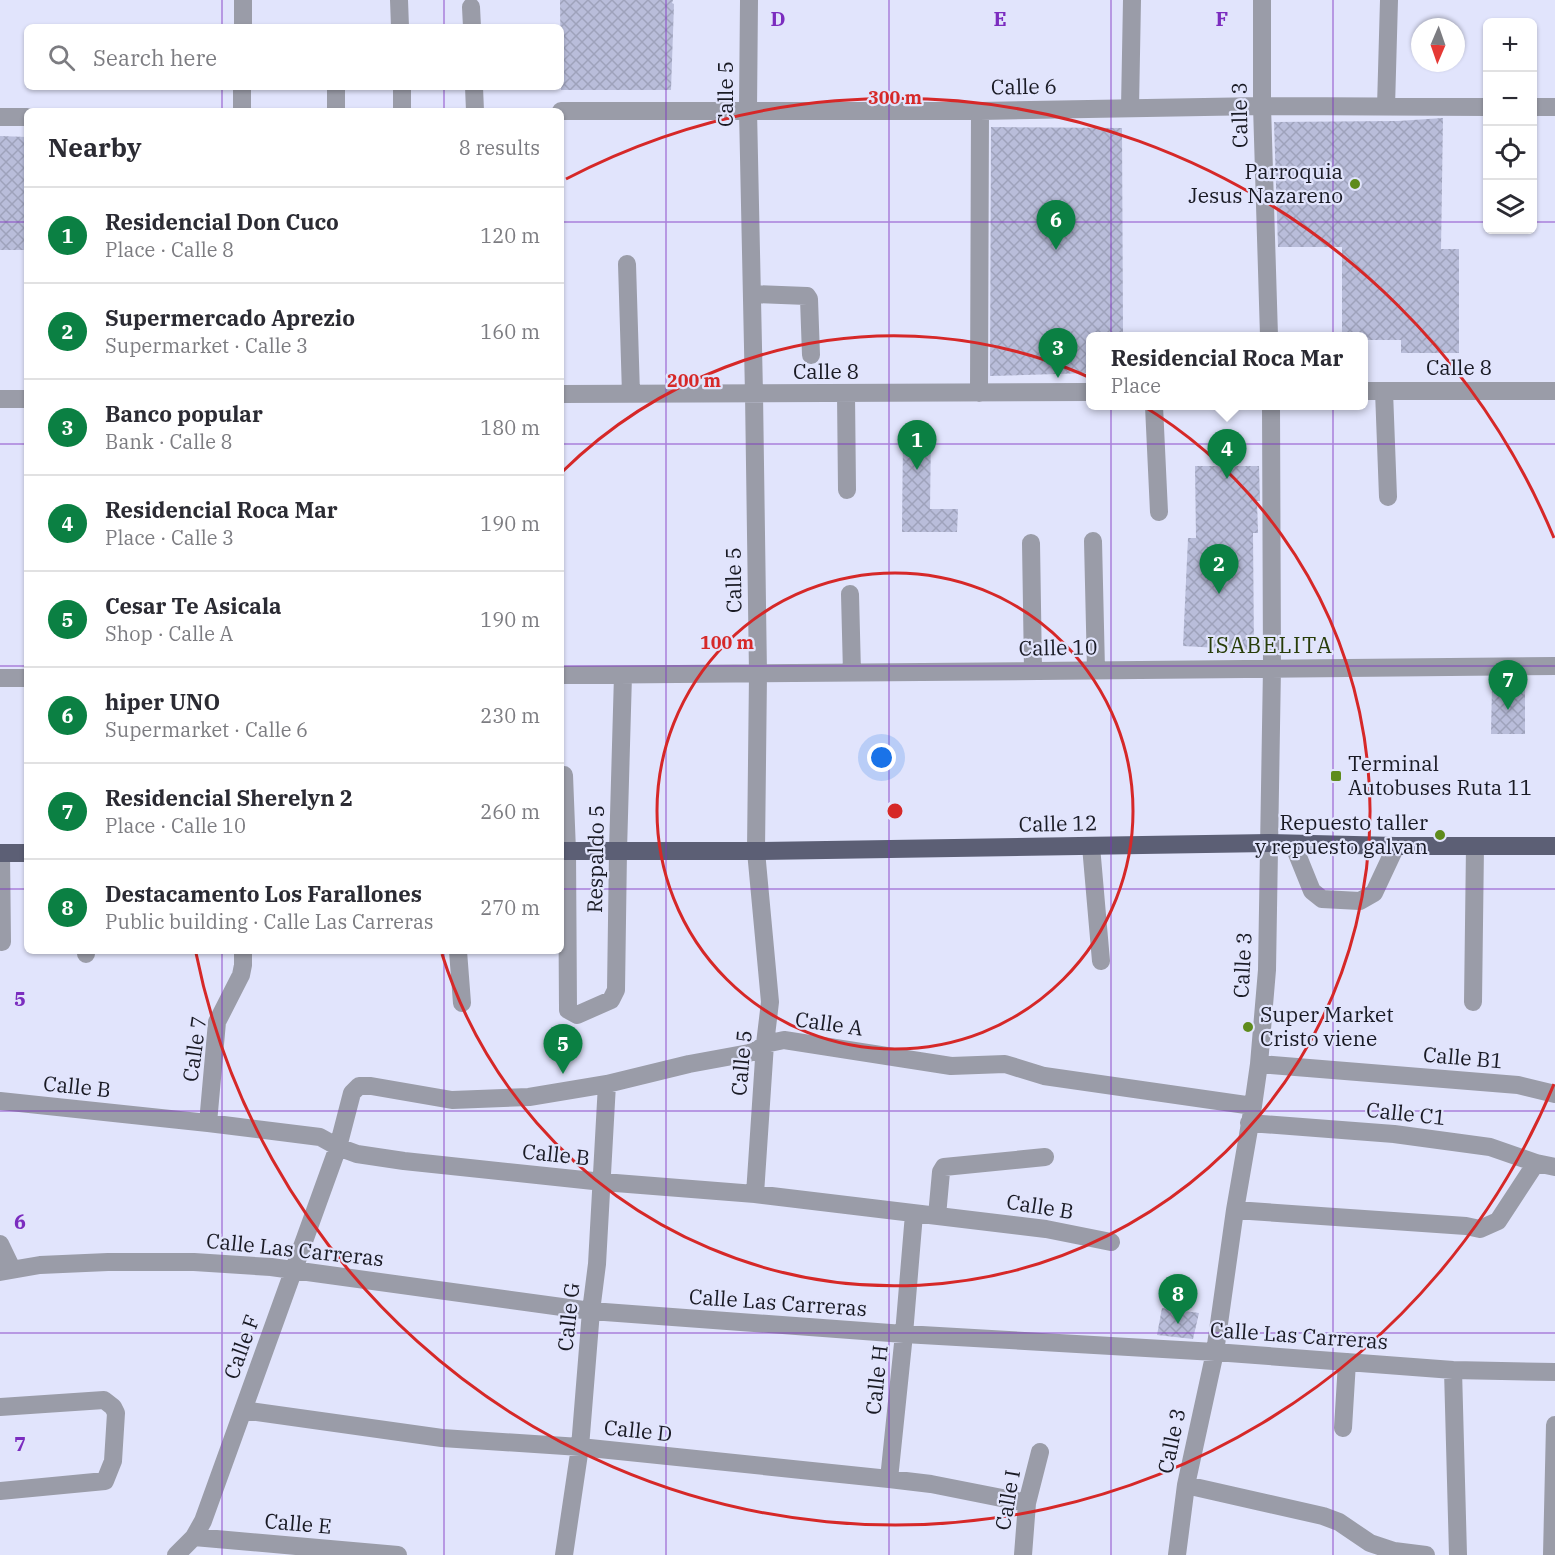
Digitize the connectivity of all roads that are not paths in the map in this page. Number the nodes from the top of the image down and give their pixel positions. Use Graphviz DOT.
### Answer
graph roads {
  1 [pos="243,0"];
  2 [pos="399,0"];
  3 [pos="749,0"];
  4 [pos="1132,0"];
  5 [pos="1262,0"];
  6 [pos="1389,0"];
  7 [pos="471,7"];
  8 [pos="243,24"];
  9 [pos="400,24"];
  10 [pos="472,24"];
  11 [pos="242,90"];
  12 [pos="336,90"];
  13 [pos="402,90"];
  14 [pos="474,90"];
  15 [pos="1262,106"];
  16 [pos="1386,107"];
  17 [pos="1483,107"];
  18 [pos="1537,107"];
  19 [pos="1555,107"];
  20 [pos="242,108"];
  21 [pos="336,108"];
  22 [pos="402,108"];
  23 [pos="475,108"];
  24 [pos="1130,108"];
  25 [pos="748,110"];
  26 [pos="564,111"];
  27 [pos="980,111"];
  28 [pos="0,117"];
  29 [pos="24,117"];
  30 [pos="627,264"];
  31 [pos="752,294"];
  32 [pos="1269,332"];
  33 [pos="811,355"];
  34 [pos="1368,391"];
  35 [pos="1384,391"];
  36 [pos="1555,391"];
  37 [pos="1086,392"];
  38 [pos="979,393"];
  39 [pos="564,394"];
  40 [pos="631,394"];
  41 [pos="754,394"];
  42 [pos="846,394"];
  43 [pos="0,399"];
  44 [pos="24,399"];
  45 [pos="1154,410"];
  46 [pos="1271,410"];
  47 [pos="847,490"];
  48 [pos="1388,497"];
  49 [pos="1159,512"];
  50 [pos="1093,541"];
  51 [pos="1031,543"];
  52 [pos="850,594"];
  53 [pos="1555,666"];
  54 [pos="1272,667"];
  55 [pos="1033,670"];
  56 [pos="1096,670"];
  57 [pos="852,673"];
  58 [pos="758,674"];
  59 [pos="564,675"];
  60 [pos="623,675"];
  61 [pos="0,678"];
  62 [pos="24,678"];
  63 [pos="564,775"];
  64 [pos="1269,843"];
  65 [pos="1293,844"];
  66 [pos="1091,846"];
  67 [pos="1396,846"];
  68 [pos="1475,846"];
  69 [pos="1555,846"];
  70 [pos="564,851"];
  71 [pos="618,851"];
  72 [pos="756,851"];
  73 [pos="1,853"];
  74 [pos="24,853"];
  75 [pos="2,942"];
  76 [pos="243,954"];
  77 [pos="458,954"];
  78 [pos="1101,961"];
  79 [pos="1473,1002"];
  80 [pos="462,1003"];
  81 [pos="765,1044"];
  82 [pos="1259,1064"];
  83 [pos="607,1084"];
  84 [pos="1555,1094"];
  85 [pos="0,1101"];
  86 [pos="1251,1115"];
  87 [pos="208,1123"];
  88 [pos="338,1147"];
  89 [pos="1045,1157"];
  90 [pos="1536,1163"];
  91 [pos="1555,1167"];
  92 [pos="603,1182"];
  93 [pos="755,1194"];
  94 [pos="1235,1210"];
  95 [pos="914,1214"];
  96 [pos="937,1216"];
  97 [pos="1111,1242"];
  98 [pos="0,1244"];
  99 [pos="294,1269"];
  100 [pos="6,1270"];
  101 [pos="591,1311"];
  102 [pos="904,1334"];
  103 [pos="1215,1352"];
  104 [pos="1347,1362"];
  105 [pos="1453,1370"];
  106 [pos="1555,1372"];
  107 [pos="0,1407"];
  108 [pos="243,1410"];
  109 [pos="1555,1425"];
  110 [pos="1343,1428"];
  111 [pos="580,1447"];
  112 [pos="1040,1452"];
  113 [pos="889,1479"];
  114 [pos="1185,1485"];
  115 [pos="0,1491"];
  116 [pos="1027,1503"];
  117 [pos="194,1537"];
  118 [pos="176,1555"];
  119 [pos="398,1555"];
  120 [pos="564,1555"];
  121 [pos="1023,1555"];
  122 [pos="1177,1555"];
  123 [pos="1426,1555"];
  124 [pos="1458,1555"];
  125 [pos="1552,1555"];
  1 -- 8 [label="street"];
  2 -- 9 [label="street"];
  3 -- 25 [label="street, Calle 5"];
  4 -- 24 [label="street"];
  5 -- 15 [label="street, Calle 3"];
  6 -- 16 [label="street"];
  7 -- 10 [label="street"];
  11 -- 20 [label="street"];
  12 -- 21 [label="street"];
  13 -- 22 [label="street"];
  14 -- 23 [label="street"];
  15 -- 16 [label="street, Calle 6"];
  15 -- 24 [label="street, Calle 6"];
  15 -- 32 [label="street, Calle 3"];
  16 -- 17 [label="street, Calle 6"];
  18 -- 19 [label="street"];
  24 -- 27 [label="street, Calle 6"];
  25 -- 26 [label="street, Calle 6"];
  25 -- 27 [label="street, Calle 6"];
  25 -- 31 [label="street, Calle 5"];
  27 -- 38 [label="street"];
  28 -- 29 [label="street"];
  30 -- 40 [label="street"];
  31 -- 33 [label="street"];
  31 -- 41 [label="street, Calle 5"];
  34 -- 35 [label="street, Calle 8"];
  35 -- 36 [label="street, Calle 8"];
  35 -- 48 [label="street"];
  37 -- 38 [label="street, Calle 8"];
  38 -- 42 [label="street, Calle 8"];
  39 -- 40 [label="street, Calle 8"];
  40 -- 41 [label="street, Calle 8"];
  41 -- 42 [label="street, Calle 8"];
  41 -- 58 [label="street, Calle 5"];
  42 -- 47 [label="street"];
  43 -- 44 [label="street"];
  45 -- 49 [label="street"];
  46 -- 54 [label="street, Calle 3"];
  50 -- 56 [label="street"];
  51 -- 55 [label="street"];
  52 -- 57 [label="street"];
  53 -- 54 [label="street, Calle 10"];
  54 -- 56 [label="street, Calle 10"];
  54 -- 64 [label="street, Calle 3"];
  55 -- 56 [label="street, Calle 10"];
  55 -- 57 [label="street, Calle 10"];
  57 -- 58 [label="street, Calle 10"];
  58 -- 60 [label="street, Calle 10"];
  58 -- 72 [label="street, Calle 5"];
  59 -- 60 [label="street, Calle 10"];
  60 -- 71 [label="street, Respaldo 5"];
  61 -- 62 [label="street"];
  63 -- 70 [label="street"];
  64 -- 65 [label="main road, Calle 12"];
  64 -- 66 [label="main road, Calle 12"];
  64 -- 82 [label="street, Calle 3"];
  65 -- 67 [label="main road, Calle 12"];
  65 -- 67 [label="street"];
  66 -- 72 [label="main road, Calle 12"];
  66 -- 78 [label="street"];
  67 -- 68 [label="main road, Calle 12"];
  68 -- 69 [label="main road, Calle 12"];
  68 -- 79 [label="street"];
  70 -- 71 [label="main road, Calle 12"];
  70 -- 71 [label="street, Respaldo 5"];
  71 -- 72 [label="main road, Calle 12"];
  72 -- 81 [label="street, Calle 5"];
  73 -- 74 [label="main road"];
  73 -- 75 [label="street"];
  76 -- 87 [label="street, Calle 7"];
  77 -- 80 [label="street"];
  81 -- 83 [label="street, Calle A"];
  81 -- 86 [label="street, Calle A"];
  81 -- 93 [label="street, Calle 5"];
  82 -- 84 [label="street, Calle B1"];
  82 -- 86 [label="street, Calle 3"];
  83 -- 88 [label="street, Calle A"];
  83 -- 92 [label="street, Calle G"];
  85 -- 87 [label="street, Calle B"];
  86 -- 90 [label="street, Calle C1"];
  86 -- 94 [label="street, Calle 3"];
  87 -- 88 [label="street, Calle B"];
  88 -- 92 [label="street, Calle B"];
  88 -- 99 [label="street, Calle F"];
  89 -- 96 [label="street"];
  90 -- 91 [label="street, Calle C1"];
  90 -- 94 [label="street"];
  92 -- 93 [label="street, Calle B"];
  92 -- 101 [label="street, Calle G"];
  93 -- 95 [label="street, Calle B"];
  94 -- 103 [label="street, Calle 3"];
  95 -- 96 [label="street, Calle B"];
  95 -- 102 [label="street, Calle H"];
  96 -- 97 [label="street, Calle B"];
  98 -- 100 [label="street"];
  99 -- 100 [label="street, Calle Las Carreras"];
  99 -- 101 [label="street, Calle Las Carreras"];
  99 -- 108 [label="street, Calle F"];
  101 -- 102 [label="street, Calle Las Carreras"];
  101 -- 111 [label="street, Calle G"];
  102 -- 103 [label="street, Calle Las Carreras"];
  102 -- 113 [label="street, Calle H"];
  103 -- 104 [label="street, Calle Las Carreras"];
  103 -- 114 [label="street, Calle 3"];
  104 -- 105 [label="street, Calle Las Carreras"];
  104 -- 110 [label="street"];
  105 -- 106 [label="street, Calle Las Carreras"];
  105 -- 124 [label="street"];
  107 -- 115 [label="street"];
  108 -- 111 [label="street, Calle D"];
  108 -- 117 [label="street, Calle F"];
  109 -- 125 [label="street"];
  111 -- 113 [label="street, Calle D"];
  111 -- 120 [label="street, Calle G"];
  112 -- 116 [label="street, Calle I"];
  113 -- 116 [label="street, Calle D"];
  114 -- 122 [label="street, Calle 3"];
  114 -- 123 [label="street"];
  116 -- 121 [label="street, Calle I"];
  117 -- 118 [label="street, Calle F"];
  117 -- 119 [label="street, Calle E"];
}
